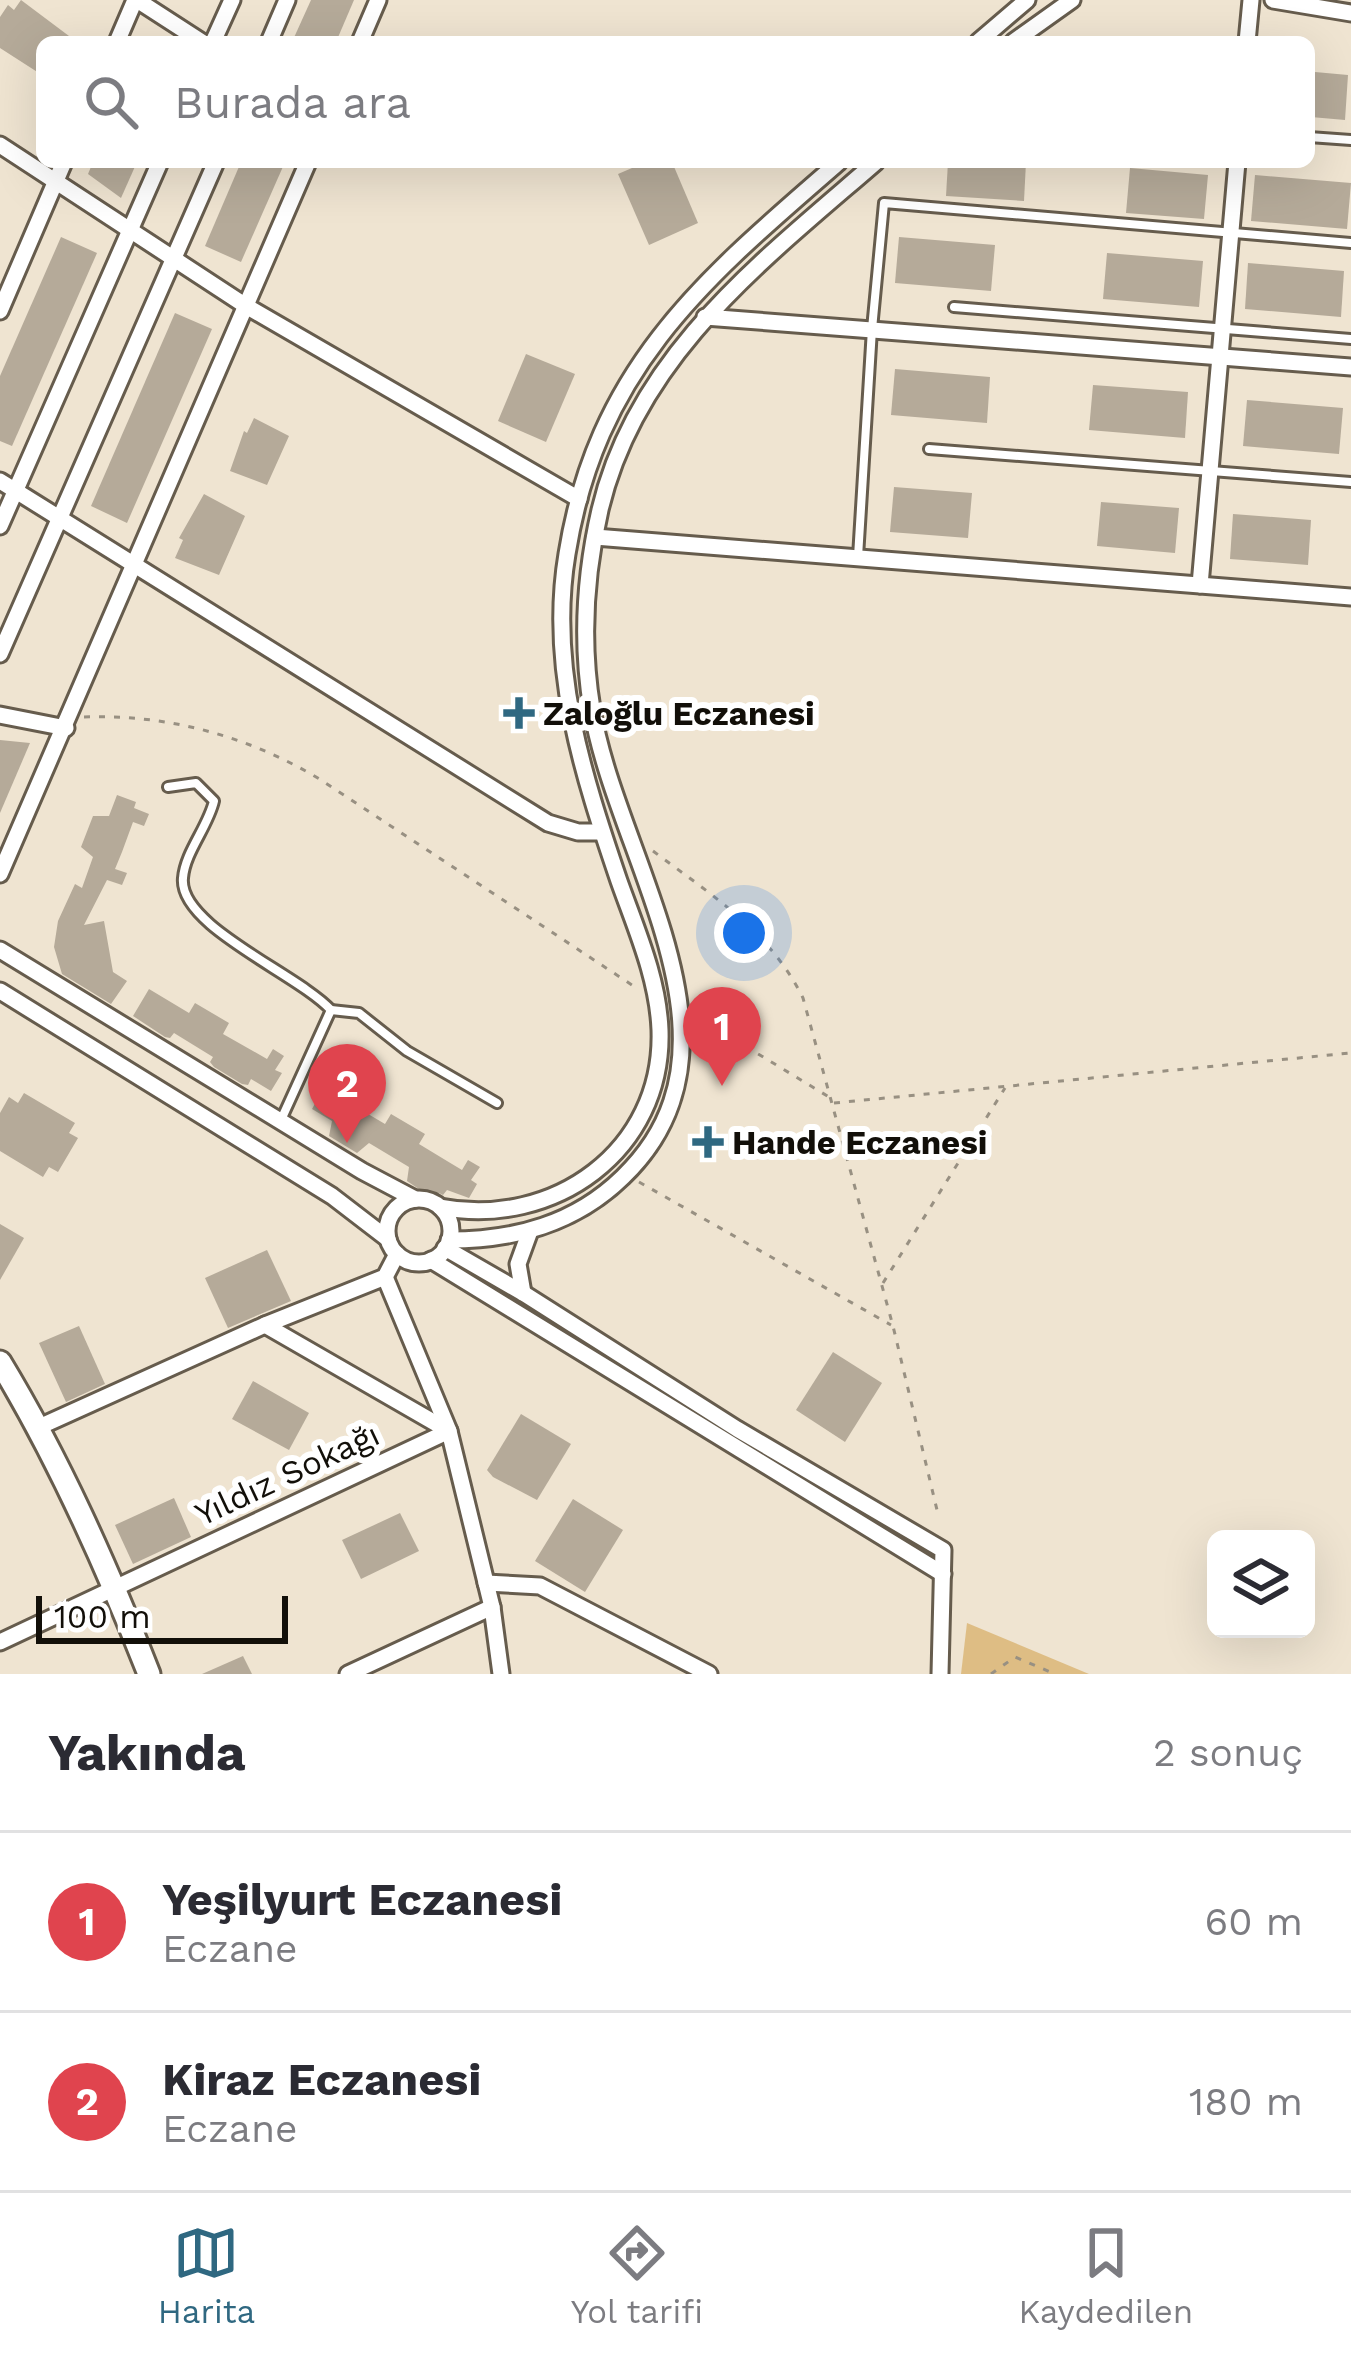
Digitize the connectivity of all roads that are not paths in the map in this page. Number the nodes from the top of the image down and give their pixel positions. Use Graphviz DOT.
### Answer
graph roads {
  1 [pos="136,0"];
  2 [pos="232,0"];
  3 [pos="287,0"];
  4 [pos="378,0"];
  5 [pos="1027,0"];
  6 [pos="1072,0"];
  7 [pos="1251,0"];
  8 [pos="1273,0"];
  9 [pos="1351,13"];
  10 [pos="120,36"];
  11 [pos="193,36"];
  12 [pos="216,36"];
  13 [pos="272,36"];
  14 [pos="363,36"];
  15 [pos="985,36"];
  16 [pos="1021,36"];
  17 [pos="1248,36"];
  18 [pos="1315,137"];
  19 [pos="1351,140"];
  20 [pos="0,146"];
  21 [pos="61,168"];
  22 [pos="157,168"];
  23 [pos="213,168"];
  24 [pos="305,168"];
  25 [pos="832,168"];
  26 [pos="869,168"];
  27 [pos="1236,168"];
  28 [pos="54,184"];
  29 [pos="129,233"];
  30 [pos="1231,233"];
  31 [pos="1351,243"];
  32 [pos="173,260"];
  33 [pos="246,306"];
  34 [pos="954,307"];
  35 [pos="0,310"];
  36 [pos="704,317"];
  37 [pos="872,328"];
  38 [pos="1222,329"];
  39 [pos="1351,339"];
  40 [pos="1220,356"];
  41 [pos="1351,367"];
  42 [pos="928,449"];
  43 [pos="1210,471"];
  44 [pos="1351,482"];
  45 [pos="8,486"];
  46 [pos="579,499"];
  47 [pos="59,518"];
  48 [pos="0,526"];
  49 [pos="595,536"];
  50 [pos="858,557"];
  51 [pos="135,565"];
  52 [pos="1200,585"];
  53 [pos="1351,597"];
  54 [pos="0,654"];
  55 [pos="0,715"];
  56 [pos="68,721"];
  57 [pos="168,787"];
  58 [pos="602,832"];
  59 [pos="0,874"];
  60 [pos="0,950"];
  61 [pos="0,991"];
  62 [pos="331,1010"];
  63 [pos="497,1102"];
  64 [pos="280,1122"];
  65 [pos="415,1199"];
  66 [pos="440,1207"];
  67 [pos="530,1231"];
  68 [pos="393,1247"];
  69 [pos="442,1250"];
  70 [pos="385,1277"];
  71 [pos="523,1293"];
  72 [pos="265,1325"];
  73 [pos="0,1362"];
  74 [pos="39,1427"];
  75 [pos="449,1431"];
  76 [pos="943,1574"];
  77 [pos="486,1583"];
  78 [pos="116,1589"];
  79 [pos="492,1607"];
  80 [pos="0,1642"];
  81 [pos="149,1674"];
  82 [pos="348,1674"];
  83 [pos="501,1674"];
  84 [pos="709,1674"];
  85 [pos="940,1674"];
  1 -- 10 [label="street"];
  1 -- 11 [label="street"];
  2 -- 12 [label="street"];
  3 -- 13 [label="street"];
  4 -- 14 [label="street"];
  5 -- 15 [label="street"];
  6 -- 16 [label="street"];
  7 -- 17 [label="street"];
  8 -- 9 [label="street"];
  18 -- 19 [label="lane"];
  20 -- 28 [label="street"];
  21 -- 28 [label="street"];
  22 -- 29 [label="street"];
  23 -- 32 [label="street"];
  24 -- 33 [label="street"];
  25 -- 46 [label="street"];
  26 -- 36 [label="street"];
  27 -- 30 [label="street"];
  28 -- 29 [label="street"];
  28 -- 35 [label="street"];
  29 -- 32 [label="street"];
  29 -- 45 [label="street"];
  30 -- 31 [label="lane"];
  30 -- 37 [label="lane"];
  30 -- 38 [label="street"];
  32 -- 33 [label="street"];
  32 -- 47 [label="street"];
  33 -- 46 [label="street"];
  33 -- 51 [label="street"];
  34 -- 38 [label="lane"];
  36 -- 37 [label="street"];
  36 -- 49 [label="street"];
  37 -- 40 [label="street"];
  37 -- 50 [label="lane"];
  38 -- 39 [label="lane"];
  38 -- 40 [label="street"];
  40 -- 41 [label="street"];
  40 -- 43 [label="street"];
  42 -- 43 [label="lane"];
  43 -- 44 [label="lane"];
  43 -- 52 [label="street"];
  45 -- 47 [label="street"];
  45 -- 48 [label="street"];
  46 -- 58 [label="street"];
  47 -- 51 [label="street"];
  47 -- 54 [label="street"];
  49 -- 50 [label="street"];
  49 -- 67 [label="street"];
  50 -- 52 [label="street"];
  51 -- 56 [label="street"];
  51 -- 58 [label="street"];
  52 -- 53 [label="street"];
  55 -- 56 [label="street"];
  56 -- 59 [label="street"];
  57 -- 62 [label="lane"];
  58 -- 66 [label="street"];
  60 -- 64 [label="street"];
  61 -- 68 [label="street"];
  62 -- 63 [label="lane"];
  62 -- 64 [label="lane"];
  64 -- 65 [label="street"];
  65 -- 66 [label="street"];
  65 -- 68 [label="street"];
  66 -- 69 [label="street"];
  67 -- 69 [label="street"];
  67 -- 71 [label="street"];
  68 -- 69 [label="street"];
  68 -- 70 [label="street"];
  69 -- 71 [label="street"];
  69 -- 76 [label="street"];
  70 -- 72 [label="street"];
  70 -- 75 [label="street"];
  71 -- 76 [label="street"];
  72 -- 74 [label="street"];
  72 -- 75 [label="street"];
  73 -- 74 [label="street"];
  74 -- 78 [label="street"];
  75 -- 77 [label="street"];
  75 -- 78 [label="street, Yıldız Sokağı"];
  76 -- 85 [label="street"];
  77 -- 79 [label="street"];
  77 -- 84 [label="street"];
  78 -- 80 [label="street, Yıldız Sokağı"];
  78 -- 81 [label="street"];
  79 -- 82 [label="street"];
  79 -- 83 [label="street"];
}
